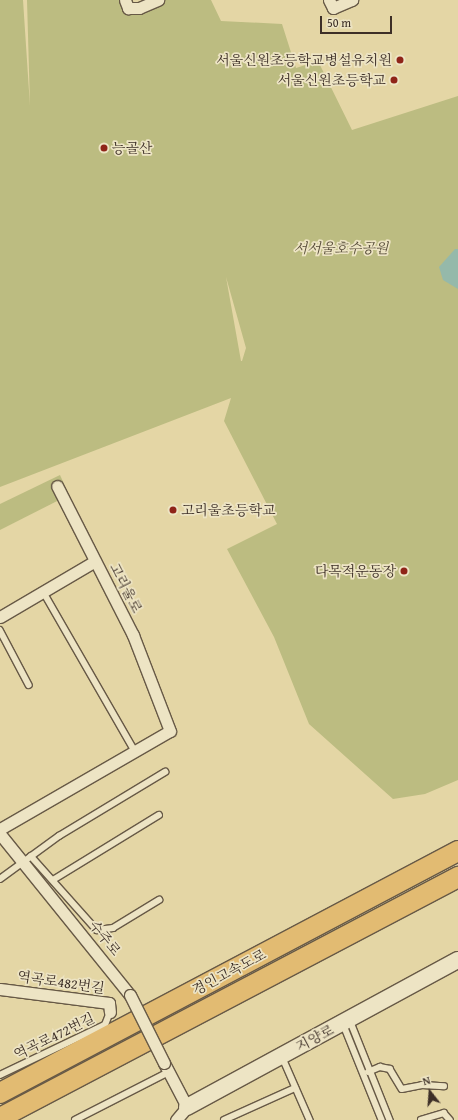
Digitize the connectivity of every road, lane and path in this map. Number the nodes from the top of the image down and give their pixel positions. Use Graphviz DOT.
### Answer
graph roads {
  1 [pos="125,0"];
  2 [pos="158,0"];
  3 [pos="352,0"];
  4 [pos="331,4"];
  5 [pos="57,486"];
  6 [pos="95,561"];
  7 [pos="44,591"];
  8 [pos="0,617"];
  9 [pos="0,630"];
  10 [pos="29,685"];
  11 [pos="135,751"];
  12 [pos="165,772"];
  13 [pos="158,815"];
  14 [pos="0,829"];
  15 [pos="0,834"];
  16 [pos="458,851"];
  17 [pos="27,858"];
  18 [pos="458,877"];
  19 [pos="0,879"];
  20 [pos="53,880"];
  21 [pos="159,900"];
  22 [pos="458,960"];
  23 [pos="0,989"];
  24 [pos="110,1012"];
  25 [pos="347,1021"];
  26 [pos="282,1056"];
  27 [pos="167,1067"];
  28 [pos="371,1070"];
  29 [pos="364,1073"];
  30 [pos="0,1075"];
  31 [pos="444,1086"];
  32 [pos="295,1088"];
  33 [pos="0,1093"];
  34 [pos="187,1106"];
  35 [pos="0,1118"];
  36 [pos="75,1120"];
  37 [pos="176,1120"];
  38 [pos="224,1120"];
  39 [pos="310,1120"];
  40 [pos="382,1120"];
  41 [pos="390,1120"];
  42 [pos="421,1120"];
  43 [pos="450,1120"];
  1 -- 2 [label="street"];
  3 -- 4 [label="street"];
  5 -- 6 [label="street"];
  6 -- 7 [label="street, 고리울로"];
  6 -- 11 [label="street, 고리울로"];
  7 -- 8 [label="street, 고리울로"];
  7 -- 11 [label="lane"];
  9 -- 10 [label="lane"];
  11 -- 14 [label="street"];
  12 -- 17 [label="lane"];
  13 -- 20 [label="lane"];
  15 -- 17 [label="street, 수주로"];
  16 -- 33 [label="highway, 경인고속도로"];
  17 -- 19 [label="lane"];
  17 -- 20 [label="lane"];
  17 -- 27 [label="street, 수주로, bridge"];
  18 -- 35 [label="highway, 경인고속도로"];
  20 -- 21 [label="lane"];
  22 -- 25 [label="street, 지양로"];
  23 -- 24 [label="street, 역곡로482번길"];
  24 -- 30 [label="lane, 역곡로472번길"];
  25 -- 26 [label="street, 지양로"];
  25 -- 28 [label="lane"];
  25 -- 29 [label="lane"];
  26 -- 32 [label="lane"];
  26 -- 34 [label="street, 지양로"];
  27 -- 34 [label="street, 수주로"];
  27 -- 36 [label="lane"];
  28 -- 29 [label="lane"];
  28 -- 31 [label="lane"];
  28 -- 41 [label="lane"];
  29 -- 40 [label="lane"];
  32 -- 38 [label="lane"];
  32 -- 39 [label="lane"];
  34 -- 37 [label="street, 지양로"];
  42 -- 43 [label="lane"];
}
